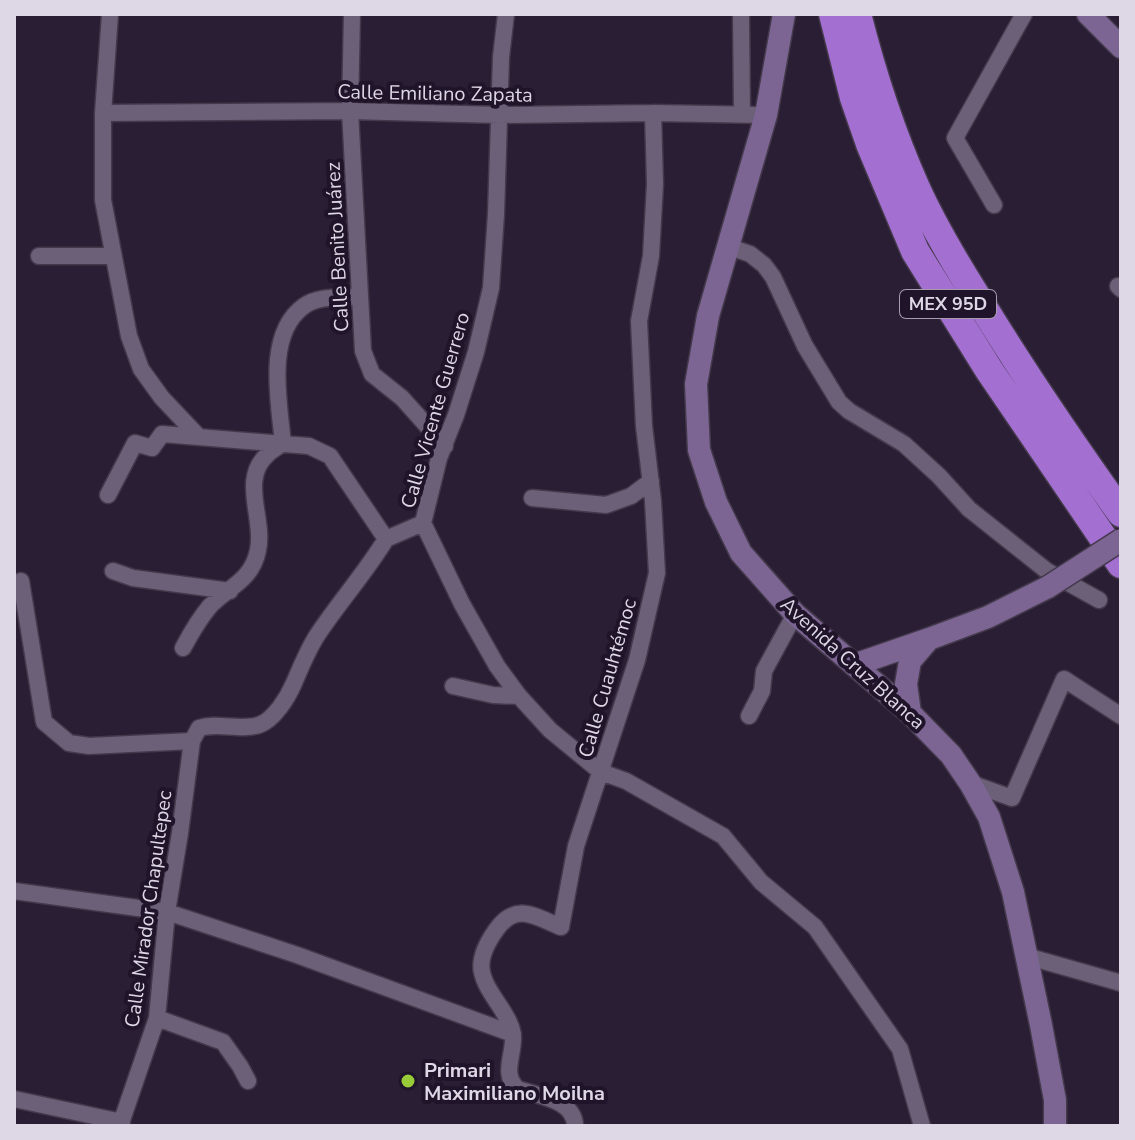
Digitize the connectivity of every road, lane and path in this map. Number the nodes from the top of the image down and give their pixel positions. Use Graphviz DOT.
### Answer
graph roads {
  1 [pos="110,14"];
  2 [pos="352,14"];
  3 [pos="506,14"];
  4 [pos="741,14"];
  5 [pos="784,14"];
  6 [pos="833,14"];
  7 [pos="857,14"];
  8 [pos="1024,14"];
  9 [pos="1088,14"];
  10 [pos="1121,47"];
  11 [pos="350,111"];
  12 [pos="103,113"];
  13 [pos="653,113"];
  14 [pos="742,114"];
  15 [pos="500,115"];
  16 [pos="766,115"];
  17 [pos="994,205"];
  18 [pos="727,246"];
  19 [pos="39,256"];
  20 [pos="113,256"];
  21 [pos="360,296"];
  22 [pos="199,437"];
  23 [pos="283,443"];
  24 [pos="445,446"];
  25 [pos="651,481"];
  26 [pos="108,495"];
  27 [pos="532,498"];
  28 [pos="1121,513"];
  29 [pos="423,523"];
  30 [pos="386,539"];
  31 [pos="1121,540"];
  32 [pos="1121,564"];
  33 [pos="113,571"];
  34 [pos="1047,579"];
  35 [pos="21,581"];
  36 [pos="230,591"];
  37 [pos="1099,600"];
  38 [pos="795,614"];
  39 [pos="929,639"];
  40 [pos="183,648"];
  41 [pos="854,665"];
  42 [pos="453,686"];
  43 [pos="519,696"];
  44 [pos="910,713"];
  45 [pos="749,716"];
  46 [pos="1121,716"];
  47 [pos="192,741"];
  48 [pos="601,772"];
  49 [pos="970,783"];
  50 [pos="14,891"];
  51 [pos="167,912"];
  52 [pos="1026,956"];
  53 [pos="1121,983"];
  54 [pos="157,1018"];
  55 [pos="513,1034"];
  56 [pos="248,1081"];
  57 [pos="14,1099"];
  58 [pos="121,1124"];
  59 [pos="575,1126"];
  60 [pos="922,1126"];
  61 [pos="1055,1126"];
  1 -- 12 [label="street"];
  2 -- 11 [label="street, Calle Benito Juárez"];
  3 -- 15 [label="street, Calle Vicente Guerrero"];
  4 -- 14 [label="street"];
  5 -- 16 [label="main road, Avenida Cruz Blanca"];
  6 -- 32 [label="highway, MEX 95D"];
  7 -- 28 [label="highway, MEX 95D"];
  8 -- 17 [label="street"];
  9 -- 10 [label="main road"];
  11 -- 12 [label="street, Calle Emiliano Zapata"];
  11 -- 15 [label="street, Calle Emiliano Zapata"];
  11 -- 21 [label="street, Calle Benito Juárez"];
  12 -- 20 [label="street"];
  13 -- 14 [label="street, Calle Emiliano Zapata"];
  13 -- 15 [label="street, Calle Emiliano Zapata"];
  13 -- 25 [label="street, Calle Cuauhtémoc"];
  14 -- 16 [label="street, Calle Emiliano Zapata"];
  15 -- 24 [label="street, Calle Vicente Guerrero"];
  16 -- 18 [label="main road, Avenida Cruz Blanca"];
  18 -- 34 [label="street"];
  18 -- 38 [label="main road, Avenida Cruz Blanca"];
  19 -- 20 [label="street"];
  20 -- 22 [label="street"];
  21 -- 23 [label="street"];
  21 -- 24 [label="street, Calle Benito Juárez"];
  22 -- 23 [label="street"];
  22 -- 26 [label="street"];
  23 -- 30 [label="street"];
  23 -- 36 [label="street"];
  24 -- 29 [label="street, Calle Vicente Guerrero"];
  25 -- 27 [label="street"];
  25 -- 48 [label="street, Calle Cuauhtémoc"];
  29 -- 30 [label="street"];
  29 -- 43 [label="street, Calle Vicente Guerrero"];
  30 -- 47 [label="street"];
  31 -- 34 [label="main road, bridge"];
  33 -- 36 [label="street"];
  34 -- 37 [label="street"];
  34 -- 39 [label="main road"];
  35 -- 47 [label="street"];
  36 -- 40 [label="street"];
  38 -- 41 [label="main road, Avenida Cruz Blanca"];
  38 -- 45 [label="street"];
  39 -- 41 [label="main road"];
  39 -- 44 [label="main road"];
  41 -- 44 [label="main road, Avenida Cruz Blanca"];
  42 -- 43 [label="street"];
  43 -- 48 [label="street, Calle Vicente Guerrero"];
  44 -- 49 [label="main road, Avenida Cruz Blanca"];
  46 -- 49 [label="street"];
  47 -- 51 [label="street, Calle Mirador Chapultepec"];
  48 -- 55 [label="street, Calle Cuauhtémoc"];
  48 -- 60 [label="street, Calle Vicente Guerrero"];
  49 -- 52 [label="main road, Avenida Cruz Blanca"];
  50 -- 51 [label="street"];
  51 -- 54 [label="street, Calle Mirador Chapultepec"];
  51 -- 55 [label="street"];
  52 -- 53 [label="street"];
  52 -- 61 [label="main road, Avenida Cruz Blanca"];
  54 -- 56 [label="street"];
  54 -- 58 [label="street, Calle Mirador Chapultepec"];
  55 -- 59 [label="street"];
  57 -- 58 [label="street"];
}
